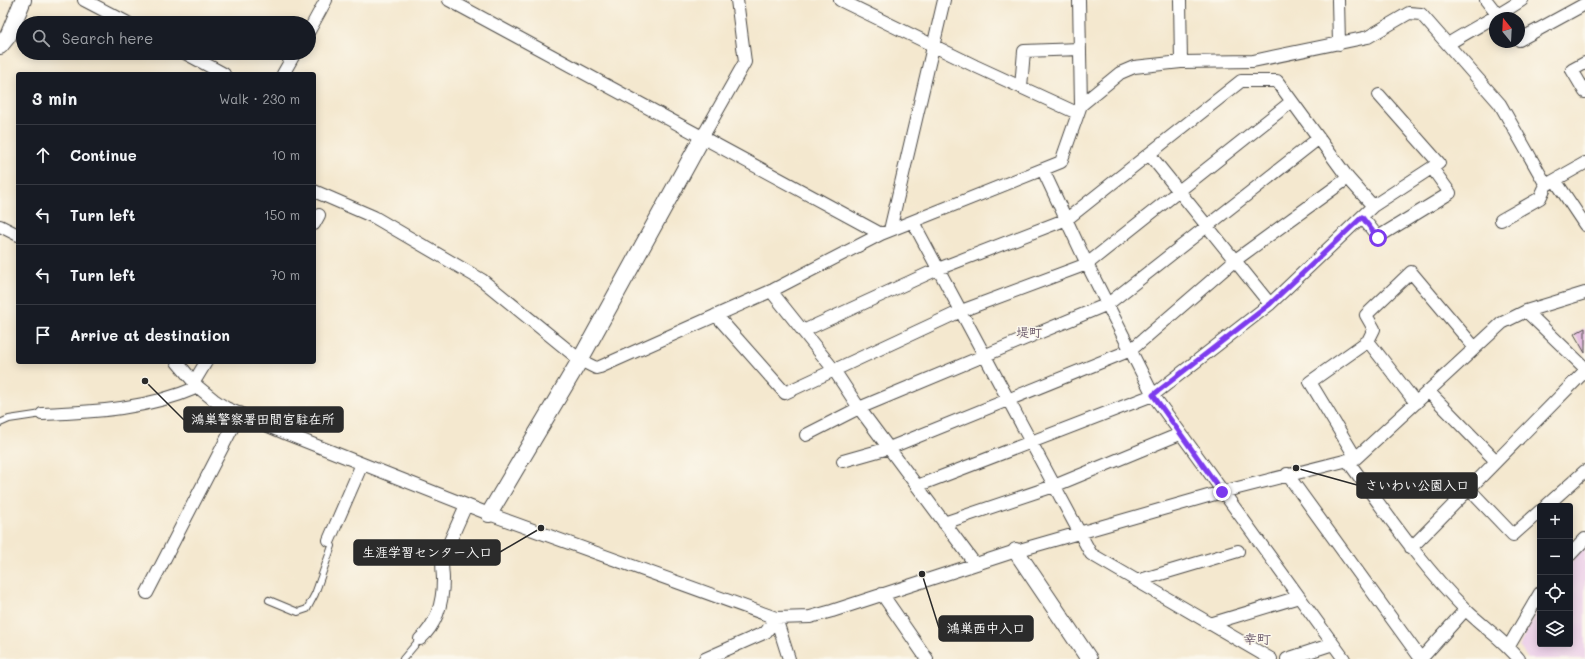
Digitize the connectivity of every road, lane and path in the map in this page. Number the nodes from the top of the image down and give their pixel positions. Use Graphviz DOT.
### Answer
graph roads {
  1 [pos="23,0"];
  2 [pos="84,0"];
  3 [pos="326,0"];
  4 [pos="450,0"];
  5 [pos="737,0"];
  6 [pos="840,0"];
  7 [pos="944,0"];
  8 [pos="1079,0"];
  9 [pos="1180,0"];
  10 [pos="1338,0"];
  11 [pos="1486,0"];
  12 [pos="1522,0"];
  13 [pos="854,3"];
  14 [pos="1585,4"];
  15 [pos="1495,12"];
  16 [pos="1506,12"];
  17 [pos="16,16"];
  18 [pos="115,16"];
  19 [pos="16,17"];
  20 [pos="316,18"];
  21 [pos="1489,20"];
  22 [pos="1525,37"];
  23 [pos="1339,44"];
  24 [pos="1448,44"];
  25 [pos="0,46"];
  26 [pos="934,46"];
  27 [pos="1080,49"];
  28 [pos="198,60"];
  29 [pos="291,60"];
  30 [pos="1181,62"];
  31 [pos="1585,63"];
  32 [pos="220,72"];
  33 [pos="284,72"];
  34 [pos="1021,87"];
  35 [pos="1585,92"];
  36 [pos="1379,95"];
  37 [pos="1291,102"];
  38 [pos="1079,109"];
  39 [pos="703,136"];
  40 [pos="1319,138"];
  41 [pos="1149,154"];
  42 [pos="1585,163"];
  43 [pos="1432,168"];
  44 [pos="1043,170"];
  45 [pos="1348,178"];
  46 [pos="1550,183"];
  47 [pos="1179,191"];
  48 [pos="316,192"];
  49 [pos="1373,206"];
  50 [pos="1362,217"];
  51 [pos="1066,219"];
  52 [pos="1501,220"];
  53 [pos="913,222"];
  54 [pos="1585,225"];
  55 [pos="0,226"];
  56 [pos="1206,226"];
  57 [pos="886,232"];
  58 [pos="16,234"];
  59 [pos="1234,260"];
  60 [pos="1087,264"];
  61 [pos="938,268"];
  62 [pos="770,291"];
  63 [pos="1585,293"];
  64 [pos="1108,304"];
  65 [pos="1270,304"];
  66 [pos="961,311"];
  67 [pos="1526,311"];
  68 [pos="716,315"];
  69 [pos="803,331"];
  70 [pos="1368,341"];
  71 [pos="1475,348"];
  72 [pos="1131,350"];
  73 [pos="984,355"];
  74 [pos="580,360"];
  75 [pos="179,364"];
  76 [pos="205,364"];
  77 [pos="1585,368"];
  78 [pos="834,370"];
  79 [pos="1585,371"];
  80 [pos="196,385"];
  81 [pos="1428,392"];
  82 [pos="1153,395"];
  83 [pos="1008,399"];
  84 [pos="1416,403"];
  85 [pos="859,408"];
  86 [pos="42,414"];
  87 [pos="240,414"];
  88 [pos="0,423"];
  89 [pos="1180,434"];
  90 [pos="806,435"];
  91 [pos="1031,442"];
  92 [pos="889,448"];
  93 [pos="1352,459"];
  94 [pos="843,461"];
  95 [pos="1496,461"];
  96 [pos="362,464"];
  97 [pos="1585,471"];
  98 [pos="1287,474"];
  99 [pos="917,486"];
  100 [pos="1054,486"];
  101 [pos="1469,489"];
  102 [pos="1222,492"];
  103 [pos="1549,503"];
  104 [pos="466,505"];
  105 [pos="489,514"];
  106 [pos="1537,514"];
  107 [pos="944,523"];
  108 [pos="1079,533"];
  109 [pos="1585,538"];
  110 [pos="330,540"];
  111 [pos="1411,548"];
  112 [pos="1238,551"];
  113 [pos="1016,552"];
  114 [pos="1573,552"];
  115 [pos="974,564"];
  116 [pos="1137,581"];
  117 [pos="147,593"];
  118 [pos="882,594"];
  119 [pos="1299,597"];
  120 [pos="1537,598"];
  121 [pos="270,600"];
  122 [pos="1466,610"];
  123 [pos="776,618"];
  124 [pos="1210,624"];
  125 [pos="420,639"];
  126 [pos="1333,644"];
  127 [pos="1509,646"];
  128 [pos="403,659"];
  129 [pos="705,659"];
  130 [pos="789,659"];
  131 [pos="927,659"];
  132 [pos="1089,659"];
  133 [pos="1271,659"];
  134 [pos="1287,659"];
  135 [pos="1344,659"];
  136 [pos="1519,659"];
  1 -- 17 [label="street"];
  2 -- 18 [label="street"];
  3 -- 20 [label="street"];
  4 -- 39 [label="street"];
  5 -- 39 [label="street"];
  6 -- 13 [label="street"];
  7 -- 26 [label="street"];
  8 -- 27 [label="street"];
  9 -- 30 [label="street"];
  10 -- 23 [label="street"];
  11 -- 15 [label="street"];
  12 -- 16 [label="street"];
  13 -- 26 [label="street"];
  14 -- 22 [label="street"];
  19 -- 25 [label="street"];
  21 -- 24 [label="street"];
  23 -- 24 [label="street"];
  23 -- 30 [label="street"];
  24 -- 46 [label="street"];
  26 -- 34 [label="street"];
  26 -- 57 [label="street"];
  27 -- 34 [label="street"];
  27 -- 38 [label="street"];
  28 -- 32 [label="street"];
  29 -- 33 [label="street"];
  30 -- 38 [label="street"];
  31 -- 35 [label="street"];
  34 -- 38 [label="street"];
  36 -- 43 [label="street"];
  37 -- 40 [label="street"];
  37 -- 41 [label="street"];
  37 -- 47 [label="street"];
  38 -- 44 [label="street"];
  39 -- 57 [label="street"];
  39 -- 74 [label="street"];
  40 -- 45 [label="street"];
  40 -- 56 [label="street"];
  41 -- 47 [label="street"];
  41 -- 51 [label="street"];
  42 -- 46 [label="street"];
  43 -- 49 [label="street"];
  43 -- 50 [label="street"];
  44 -- 51 [label="street"];
  44 -- 53 [label="street"];
  45 -- 49 [label="street"];
  45 -- 59 [label="street"];
  46 -- 52 [label="street"];
  46 -- 54 [label="street"];
  47 -- 56 [label="street"];
  47 -- 60 [label="street"];
  48 -- 74 [label="street"];
  49 -- 50 [label="street"];
  50 -- 65 [label="street"];
  51 -- 60 [label="street"];
  51 -- 61 [label="street"];
  53 -- 57 [label="street"];
  53 -- 61 [label="street"];
  55 -- 58 [label="street"];
  56 -- 59 [label="street"];
  56 -- 64 [label="street"];
  57 -- 62 [label="street"];
  59 -- 65 [label="street"];
  59 -- 72 [label="street"];
  60 -- 64 [label="street"];
  60 -- 66 [label="street"];
  61 -- 66 [label="street"];
  61 -- 69 [label="street"];
  62 -- 68 [label="street"];
  62 -- 69 [label="street"];
  63 -- 67 [label="street"];
  64 -- 72 [label="street"];
  64 -- 73 [label="street"];
  65 -- 82 [label="street"];
  66 -- 73 [label="street"];
  66 -- 78 [label="street"];
  67 -- 71 [label="street"];
  67 -- 77 [label="street"];
  68 -- 74 [label="street"];
  68 -- 78 [label="street"];
  69 -- 78 [label="street"];
  70 -- 71 [label="street"];
  70 -- 84 [label="street"];
  70 -- 93 [label="street"];
  71 -- 81 [label="street"];
  72 -- 82 [label="street"];
  72 -- 83 [label="street"];
  73 -- 83 [label="street"];
  73 -- 85 [label="street"];
  74 -- 105 [label="street"];
  75 -- 80 [label="street"];
  76 -- 80 [label="street"];
  78 -- 85 [label="street"];
  79 -- 95 [label="street"];
  80 -- 86 [label="street"];
  80 -- 87 [label="street"];
  81 -- 84 [label="street"];
  81 -- 95 [label="street"];
  82 -- 89 [label="street"];
  82 -- 91 [label="street"];
  83 -- 91 [label="street"];
  83 -- 92 [label="street"];
  84 -- 93 [label="street"];
  85 -- 90 [label="street"];
  85 -- 92 [label="street"];
  86 -- 88 [label="lane"];
  87 -- 96 [label="street"];
  87 -- 117 [label="street"];
  89 -- 100 [label="street"];
  89 -- 102 [label="street"];
  91 -- 99 [label="street"];
  91 -- 100 [label="street"];
  92 -- 94 [label="street"];
  92 -- 99 [label="street"];
  93 -- 98 [label="street"];
  93 -- 111 [label="street"];
  95 -- 101 [label="street"];
  96 -- 104 [label="street"];
  96 -- 110 [label="street"];
  97 -- 103 [label="street"];
  98 -- 102 [label="street"];
  98 -- 122 [label="street"];
  99 -- 107 [label="street"];
  100 -- 107 [label="street"];
  100 -- 108 [label="street"];
  101 -- 106 [label="street"];
  101 -- 111 [label="street"];
  102 -- 108 [label="street"];
  102 -- 119 [label="street"];
  104 -- 105 [label="street"];
  104 -- 125 [label="street"];
  105 -- 123 [label="street"];
  107 -- 115 [label="street"];
  108 -- 113 [label="street"];
  108 -- 116 [label="street"];
  109 -- 114 [label="street"];
  110 -- 121 [label="lane"];
  111 -- 122 [label="street"];
  112 -- 116 [label="street"];
  113 -- 115 [label="street"];
  113 -- 132 [label="street"];
  115 -- 118 [label="street"];
  116 -- 124 [label="street"];
  118 -- 123 [label="street"];
  118 -- 131 [label="street"];
  119 -- 124 [label="street"];
  119 -- 126 [label="street"];
  120 -- 127 [label="street"];
  122 -- 127 [label="street"];
  123 -- 129 [label="street"];
  123 -- 130 [label="street"];
  124 -- 133 [label="street"];
  125 -- 128 [label="lane"];
  126 -- 134 [label="street"];
  126 -- 135 [label="street"];
  127 -- 136 [label="street"];
}
